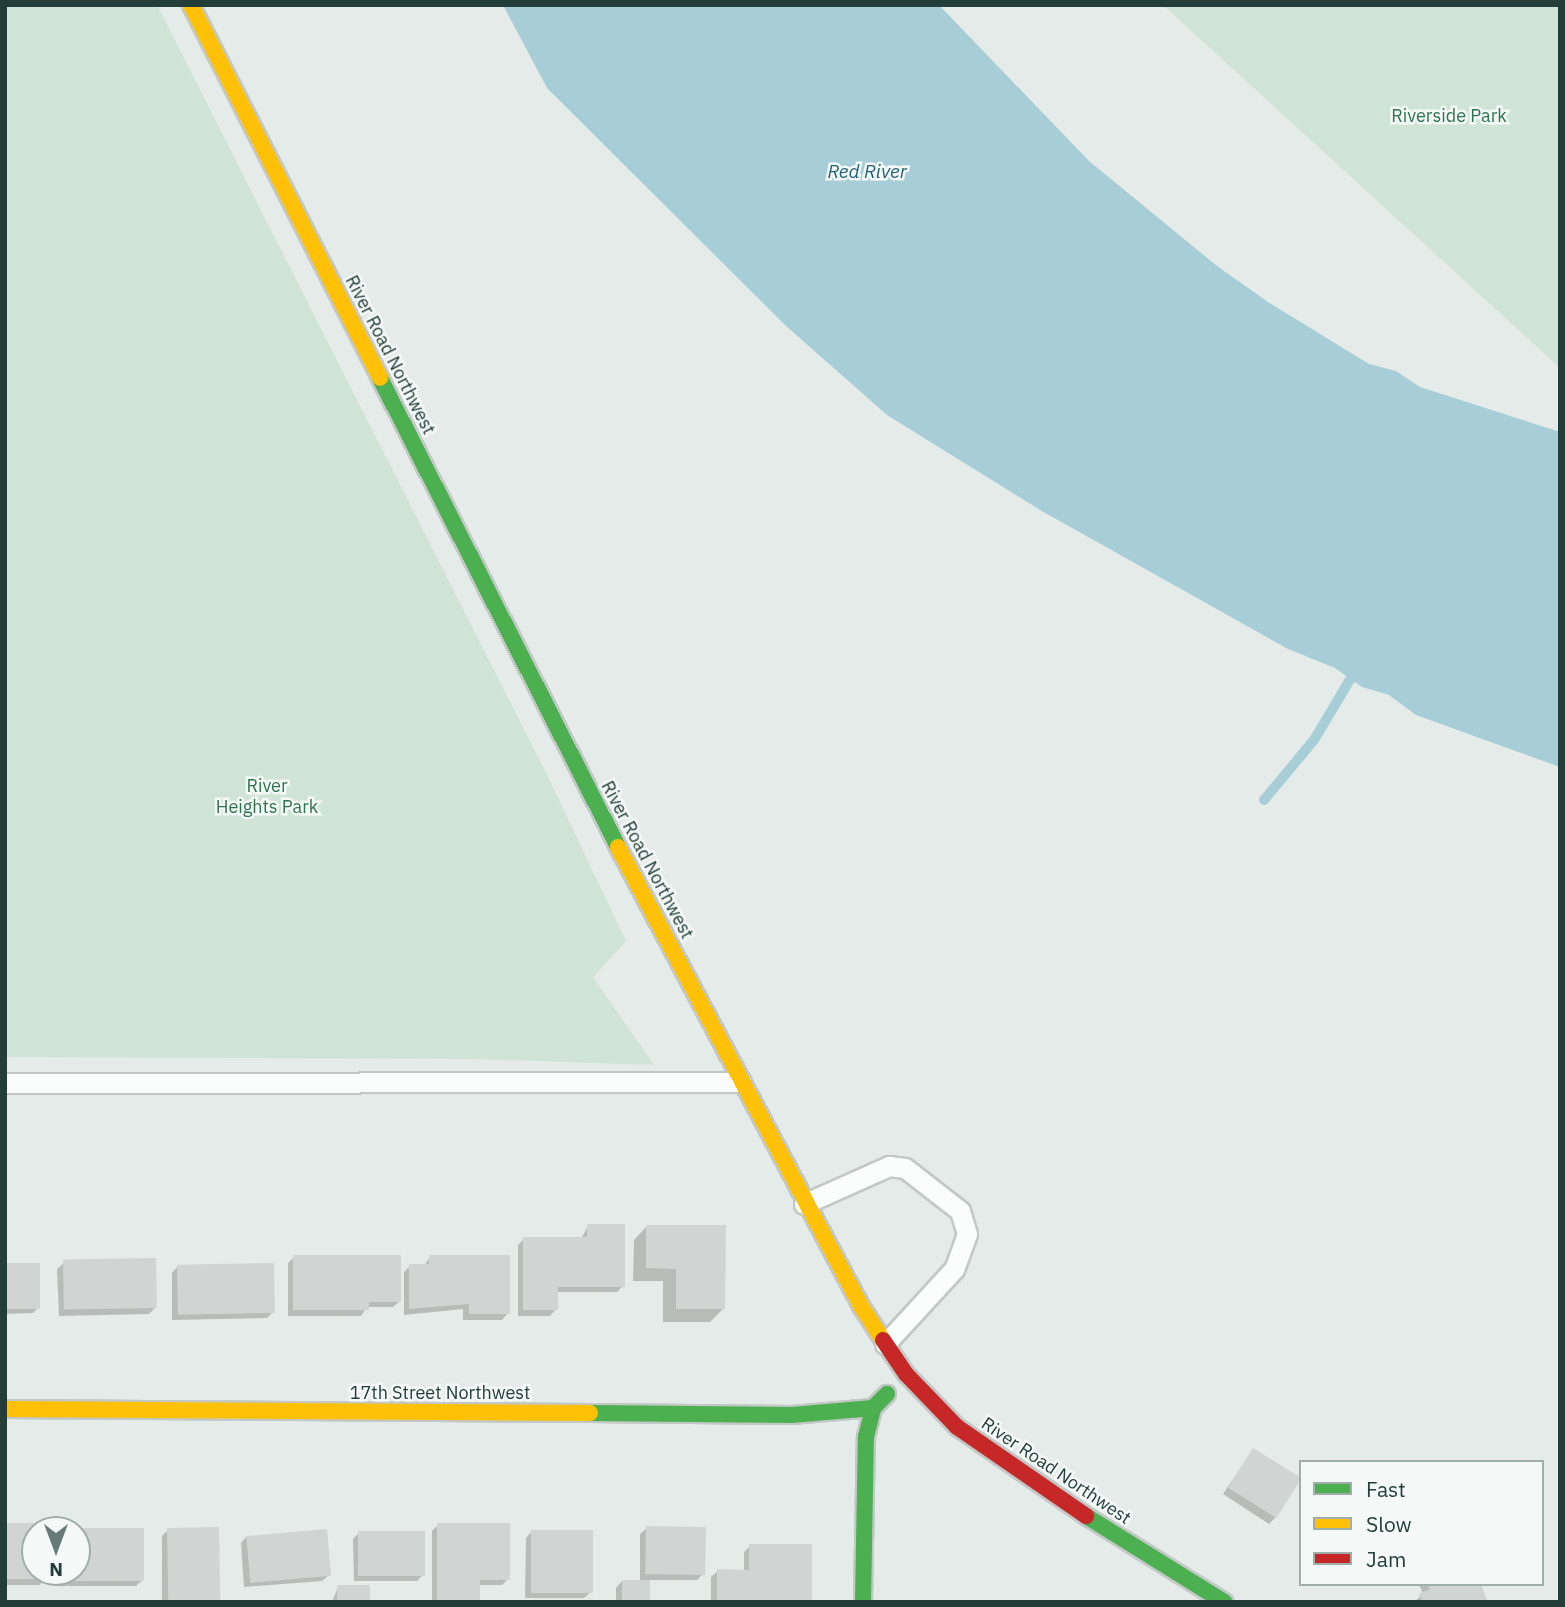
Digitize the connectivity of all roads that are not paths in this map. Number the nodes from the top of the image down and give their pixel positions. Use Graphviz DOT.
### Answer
graph roads {
  1 [pos="191,5"];
  2 [pos="741,1082"];
  3 [pos="5,1083"];
  4 [pos="804,1204"];
  5 [pos="886,1344"];
  6 [pos="906,1374"];
  7 [pos="873,1408"];
  8 [pos="5,1409"];
  9 [pos="863,1602"];
  10 [pos="1224,1602"];
  1 -- 2 [label="street, River Road Northwest"];
  2 -- 3 [label="lane"];
  2 -- 4 [label="street, River Road Northwest"];
  4 -- 5 [label="street, River Road Northwest"];
  4 -- 5 [label="lane"];
  5 -- 6 [label="street, River Road Northwest"];
  6 -- 7 [label="street"];
  6 -- 10 [label="street, River Road Northwest"];
  7 -- 8 [label="street, 17th Street Northwest"];
  7 -- 9 [label="street"];
}
